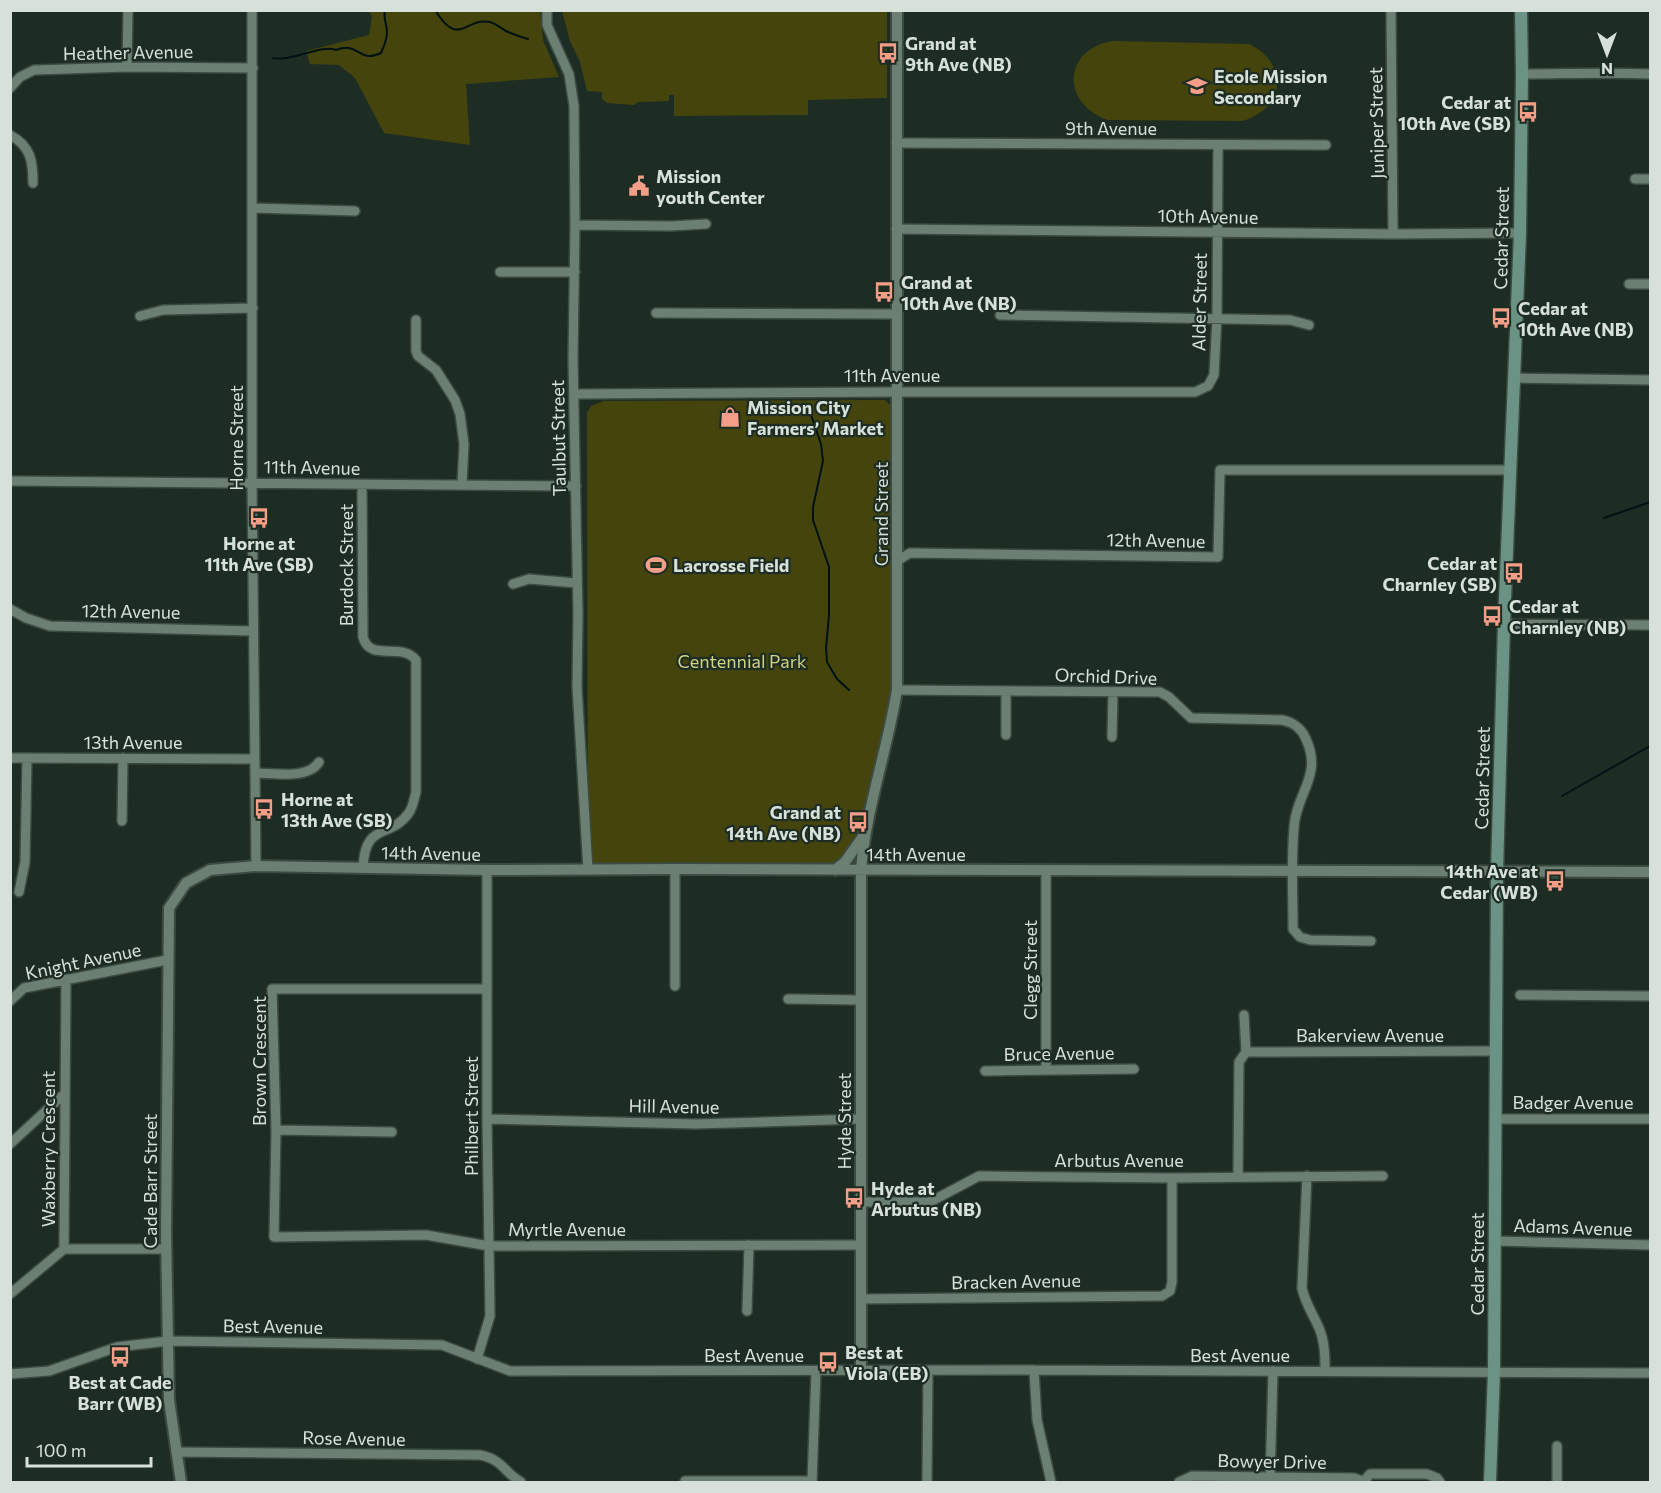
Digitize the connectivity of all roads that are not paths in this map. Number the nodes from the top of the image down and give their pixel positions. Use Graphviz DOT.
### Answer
graph roads {
  1 [pos="128,10"];
  2 [pos="252,10"];
  3 [pos="547,10"];
  4 [pos="897,10"];
  5 [pos="1391,10"];
  6 [pos="1521,10"];
  7 [pos="1526,10"];
  8 [pos="127,67"];
  9 [pos="253,68"];
  10 [pos="1522,74"];
  11 [pos="1650,74"];
  12 [pos="10,88"];
  13 [pos="10,135"];
  14 [pos="896,143"];
  15 [pos="1218,145"];
  16 [pos="1326,146"];
  17 [pos="1635,179"];
  18 [pos="1650,179"];
  19 [pos="33,183"];
  20 [pos="253,208"];
  21 [pos="355,211"];
  22 [pos="706,224"];
  23 [pos="575,225"];
  24 [pos="896,230"];
  25 [pos="1217,233"];
  26 [pos="1520,233"];
  27 [pos="1393,234"];
  28 [pos="500,272"];
  29 [pos="574,272"];
  30 [pos="1629,284"];
  31 [pos="1650,284"];
  32 [pos="253,308"];
  33 [pos="656,314"];
  34 [pos="896,314"];
  35 [pos="1000,315"];
  36 [pos="140,316"];
  37 [pos="1217,317"];
  38 [pos="416,320"];
  39 [pos="1309,326"];
  40 [pos="1515,378"];
  41 [pos="1650,380"];
  42 [pos="1208,386"];
  43 [pos="897,392"];
  44 [pos="575,394"];
  45 [pos="1511,470"];
  46 [pos="10,481"];
  47 [pos="252,482"];
  48 [pos="462,484"];
  49 [pos="362,485"];
  50 [pos="576,486"];
  51 [pos="897,561"];
  52 [pos="576,583"];
  53 [pos="513,584"];
  54 [pos="10,609"];
  55 [pos="1504,624"];
  56 [pos="1650,626"];
  57 [pos="253,631"];
  58 [pos="897,690"];
  59 [pos="1006,691"];
  60 [pos="1113,692"];
  61 [pos="1006,735"];
  62 [pos="1112,737"];
  63 [pos="10,758"];
  64 [pos="27,758"];
  65 [pos="123,758"];
  66 [pos="255,759"];
  67 [pos="319,762"];
  68 [pos="255,773"];
  69 [pos="122,821"];
  70 [pos="864,835"];
  71 [pos="256,866"];
  72 [pos="363,868"];
  73 [pos="675,869"];
  74 [pos="488,870"];
  75 [pos="588,870"];
  76 [pos="835,870"];
  77 [pos="861,870"];
  78 [pos="1046,871"];
  79 [pos="1293,871"];
  80 [pos="1497,872"];
  81 [pos="1650,872"];
  82 [pos="186,883"];
  83 [pos="20,892"];
  84 [pos="1371,941"];
  85 [pos="167,960"];
  86 [pos="66,979"];
  87 [pos="675,986"];
  88 [pos="487,989"];
  89 [pos="1520,995"];
  90 [pos="1650,996"];
  91 [pos="788,999"];
  92 [pos="861,1000"];
  93 [pos="10,1001"];
  94 [pos="1244,1015"];
  95 [pos="1495,1051"];
  96 [pos="1246,1052"];
  97 [pos="1134,1069"];
  98 [pos="1046,1070"];
  99 [pos="985,1071"];
  100 [pos="64,1094"];
  101 [pos="487,1119"];
  102 [pos="861,1119"];
  103 [pos="1495,1119"];
  104 [pos="1650,1119"];
  105 [pos="276,1130"];
  106 [pos="392,1132"];
  107 [pos="10,1144"];
  108 [pos="1307,1176"];
  109 [pos="1383,1176"];
  110 [pos="1238,1177"];
  111 [pos="1172,1178"];
  112 [pos="860,1202"];
  113 [pos="274,1237"];
  114 [pos="1495,1241"];
  115 [pos="749,1245"];
  116 [pos="861,1245"];
  117 [pos="1650,1245"];
  118 [pos="489,1246"];
  119 [pos="64,1250"];
  120 [pos="166,1250"];
  121 [pos="10,1294"];
  122 [pos="861,1299"];
  123 [pos="747,1311"];
  124 [pos="168,1341"];
  125 [pos="477,1359"];
  126 [pos="1034,1370"];
  127 [pos="816,1371"];
  128 [pos="861,1371"];
  129 [pos="928,1371"];
  130 [pos="1273,1371"];
  131 [pos="1326,1371"];
  132 [pos="1494,1371"];
  133 [pos="1650,1373"];
  134 [pos="10,1374"];
  135 [pos="1557,1446"];
  136 [pos="176,1452"];
  137 [pos="1270,1480"];
  138 [pos="686,1481"];
  139 [pos="182,1482"];
  140 [pos="521,1482"];
  141 [pos="812,1482"];
  142 [pos="927,1482"];
  143 [pos="1051,1482"];
  144 [pos="1179,1482"];
  145 [pos="1365,1482"];
  146 [pos="1440,1482"];
  147 [pos="1490,1482"];
  148 [pos="1557,1482"];
  1 -- 8 [label="street"];
  2 -- 9 [label="street, Horne Street"];
  3 -- 23 [label="street, Taulbut Street"];
  4 -- 14 [label="street, Grand Street"];
  5 -- 27 [label="street, Juniper Street"];
  6 -- 10 [label="main road, Cedar Street"];
  7 -- 10 [label="main road, Cedar Street"];
  8 -- 9 [label="street, Heather Avenue"];
  8 -- 12 [label="street, Heather Avenue"];
  9 -- 20 [label="street, Horne Street"];
  10 -- 11 [label="street"];
  10 -- 26 [label="main road, Cedar Street"];
  13 -- 19 [label="street"];
  14 -- 15 [label="street, 9th Avenue"];
  14 -- 24 [label="street, Grand Street"];
  15 -- 16 [label="street, 9th Avenue"];
  15 -- 25 [label="street, Alder Street"];
  17 -- 18 [label="street"];
  20 -- 21 [label="street"];
  20 -- 32 [label="street, Horne Street"];
  22 -- 23 [label="street"];
  23 -- 29 [label="street, Taulbut Street"];
  24 -- 25 [label="street, 10th Avenue"];
  24 -- 34 [label="street, Grand Street"];
  25 -- 27 [label="street, 10th Avenue"];
  25 -- 37 [label="street, Alder Street"];
  26 -- 27 [label="street, 10th Avenue"];
  26 -- 40 [label="main road, Cedar Street"];
  28 -- 29 [label="street"];
  29 -- 44 [label="street, Taulbut Street"];
  30 -- 31 [label="street"];
  32 -- 36 [label="street"];
  32 -- 47 [label="street, Horne Street"];
  33 -- 34 [label="street"];
  34 -- 43 [label="street, Grand Street"];
  35 -- 37 [label="street"];
  37 -- 39 [label="street"];
  37 -- 42 [label="street, Alder Street"];
  38 -- 48 [label="street"];
  40 -- 41 [label="street"];
  40 -- 45 [label="main road, Cedar Street"];
  42 -- 43 [label="street, 11th Avenue"];
  43 -- 44 [label="street, 11th Avenue"];
  43 -- 51 [label="street, Grand Street"];
  44 -- 50 [label="street, Taulbut Street"];
  45 -- 51 [label="street, 12th Avenue"];
  45 -- 55 [label="main road, Cedar Street"];
  46 -- 47 [label="street, 11th Avenue"];
  47 -- 49 [label="street, 11th Avenue"];
  47 -- 57 [label="street, Horne Street"];
  48 -- 49 [label="street, 11th Avenue"];
  48 -- 50 [label="street, 11th Avenue"];
  49 -- 72 [label="street, Burdock Street"];
  50 -- 52 [label="street, Taulbut Street"];
  51 -- 58 [label="street, Grand Street"];
  52 -- 53 [label="street"];
  52 -- 75 [label="street, Taulbut Street"];
  54 -- 57 [label="street, 12th Avenue"];
  55 -- 56 [label="street"];
  55 -- 80 [label="main road, Cedar Street"];
  57 -- 66 [label="street, Horne Street"];
  58 -- 59 [label="street, Orchid Drive"];
  58 -- 70 [label="street, Grand Street"];
  59 -- 60 [label="street, Orchid Drive"];
  59 -- 61 [label="street"];
  60 -- 62 [label="street"];
  60 -- 79 [label="street, Orchid Drive"];
  63 -- 64 [label="street, 13th Avenue"];
  64 -- 65 [label="street, 13th Avenue"];
  64 -- 83 [label="street"];
  65 -- 66 [label="street, 13th Avenue"];
  65 -- 69 [label="street"];
  66 -- 68 [label="street, Horne Street"];
  67 -- 68 [label="street"];
  68 -- 71 [label="street, Horne Street"];
  70 -- 76 [label="street"];
  70 -- 77 [label="street, Grand Street"];
  71 -- 72 [label="street, 14th Avenue"];
  71 -- 82 [label="street, 14th Avenue"];
  72 -- 74 [label="street, 14th Avenue"];
  73 -- 75 [label="street, 14th Avenue"];
  73 -- 76 [label="street, 14th Avenue"];
  73 -- 87 [label="street"];
  74 -- 75 [label="street, 14th Avenue"];
  74 -- 88 [label="street, Philbert Street"];
  76 -- 77 [label="street, 14th Avenue"];
  77 -- 78 [label="street, 14th Avenue"];
  77 -- 92 [label="street, Hyde Street"];
  78 -- 79 [label="street, 14th Avenue"];
  78 -- 98 [label="street, Clegg Street"];
  79 -- 80 [label="street, 14th Avenue"];
  79 -- 84 [label="street, Orchid Drive"];
  80 -- 81 [label="street, 14th Avenue"];
  80 -- 95 [label="main road, Cedar Street"];
  82 -- 85 [label="street, Cade Barr Street"];
  85 -- 86 [label="street, Knight Avenue"];
  85 -- 120 [label="street, Cade Barr Street"];
  86 -- 93 [label="street, Knight Avenue"];
  86 -- 100 [label="street, Waxberry Crescent"];
  88 -- 101 [label="street, Philbert Street"];
  88 -- 105 [label="street, Brown Crescent"];
  89 -- 90 [label="street"];
  91 -- 92 [label="street"];
  92 -- 102 [label="street, Hyde Street"];
  94 -- 96 [label="street"];
  95 -- 96 [label="street, Bakerview Avenue"];
  95 -- 103 [label="main road, Cedar Street"];
  96 -- 110 [label="street"];
  97 -- 98 [label="street, Bruce Avenue"];
  98 -- 99 [label="street, Bruce Avenue"];
  100 -- 107 [label="street"];
  100 -- 119 [label="street, Waxberry Crescent"];
  101 -- 102 [label="street, Hill Avenue"];
  101 -- 118 [label="street, Philbert Street"];
  102 -- 112 [label="street, Hyde Street"];
  103 -- 104 [label="street, Badger Avenue"];
  103 -- 114 [label="main road, Cedar Street"];
  105 -- 106 [label="street"];
  105 -- 113 [label="street, Brown Crescent"];
  108 -- 109 [label="street, Arbutus Avenue"];
  108 -- 110 [label="street, Arbutus Avenue"];
  108 -- 131 [label="street"];
  110 -- 111 [label="street, Arbutus Avenue"];
  111 -- 112 [label="street, Arbutus Avenue"];
  111 -- 122 [label="street, Bracken Avenue"];
  112 -- 116 [label="street, Hyde Street"];
  113 -- 118 [label="street, Myrtle Avenue"];
  114 -- 117 [label="street, Adams Avenue"];
  114 -- 132 [label="main road, Cedar Street"];
  115 -- 116 [label="street, Myrtle Avenue"];
  115 -- 118 [label="street, Myrtle Avenue"];
  115 -- 123 [label="street"];
  116 -- 122 [label="street, Hyde Street"];
  118 -- 125 [label="street, Philbert Street"];
  119 -- 120 [label="street"];
  119 -- 121 [label="street, Waxberry Crescent"];
  120 -- 124 [label="street, Cade Barr Street"];
  122 -- 128 [label="street, Hyde Street"];
  124 -- 125 [label="street, Best Avenue"];
  124 -- 134 [label="street, Best Avenue"];
  124 -- 136 [label="street, Cade Barr Street"];
  125 -- 127 [label="street, Best Avenue"];
  126 -- 129 [label="street, Best Avenue"];
  126 -- 130 [label="street, Best Avenue"];
  126 -- 143 [label="street"];
  127 -- 128 [label="street, Best Avenue"];
  127 -- 141 [label="street"];
  128 -- 129 [label="street, Best Avenue"];
  129 -- 142 [label="street"];
  130 -- 131 [label="street, Best Avenue"];
  130 -- 137 [label="street"];
  131 -- 132 [label="street, Best Avenue"];
  132 -- 133 [label="street, Best Avenue"];
  132 -- 147 [label="main road, Cedar Street"];
  135 -- 148 [label="street"];
  136 -- 139 [label="street, Cade Barr Street"];
  136 -- 140 [label="street, Rose Avenue"];
  137 -- 144 [label="street, Bowyer Drive"];
  137 -- 145 [label="street, Bowyer Drive"];
  138 -- 141 [label="street"];
  145 -- 146 [label="street"];
}
